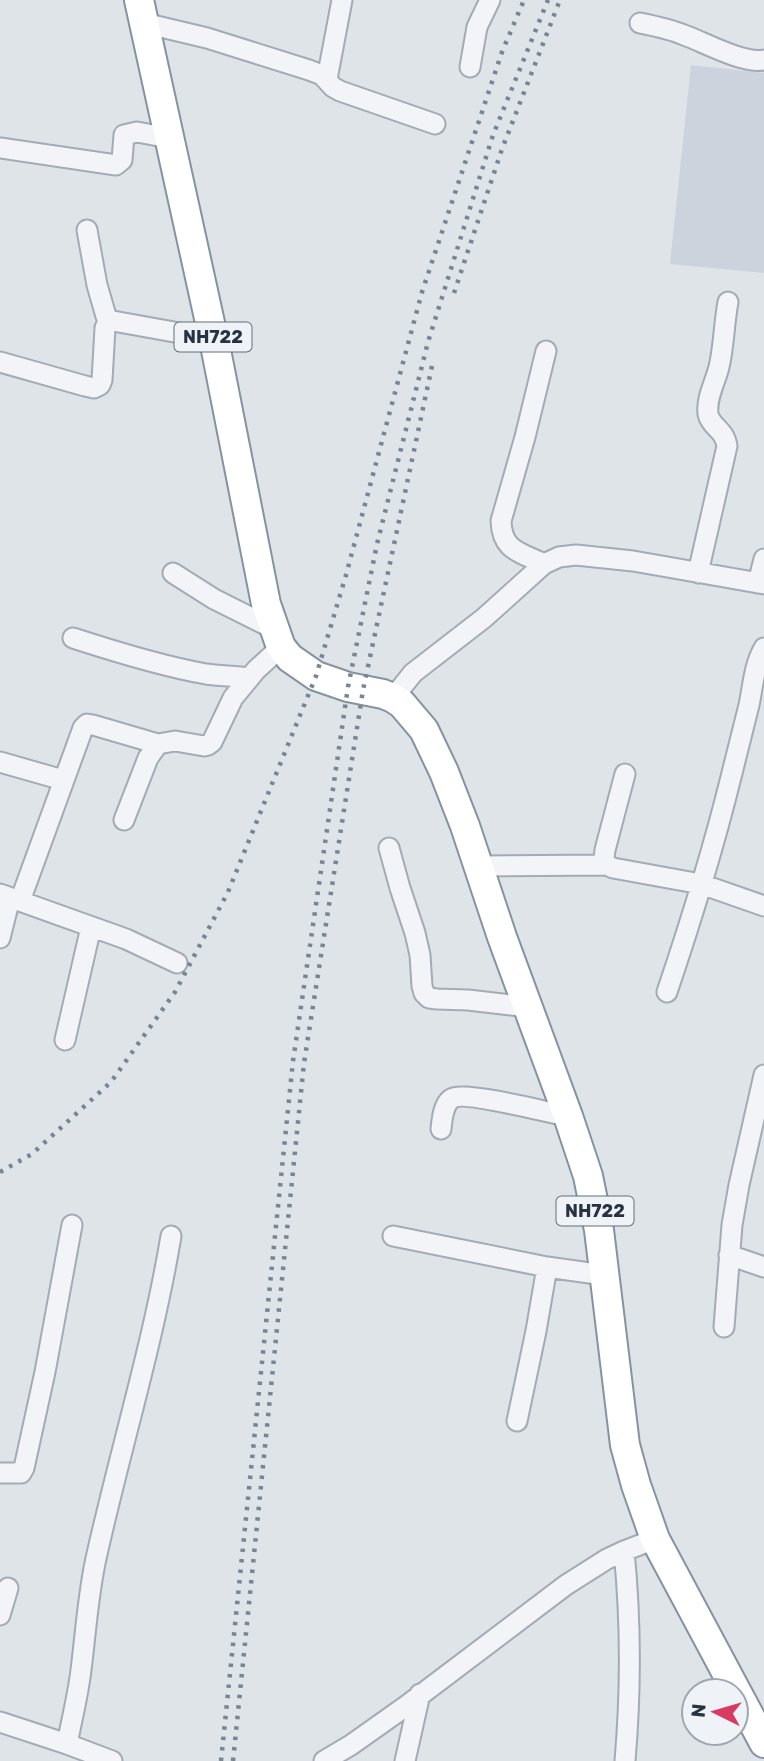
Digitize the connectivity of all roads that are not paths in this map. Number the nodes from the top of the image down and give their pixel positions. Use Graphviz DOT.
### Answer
graph roads {
  1 [pos="342,0"];
  2 [pos="490,0"];
  3 [pos="141,11"];
  4 [pos="640,23"];
  5 [pos="764,60"];
  6 [pos="470,66"];
  7 [pos="327,79"];
  8 [pos="435,124"];
  9 [pos="169,138"];
  10 [pos="0,148"];
  11 [pos="87,230"];
  12 [pos="727,302"];
  13 [pos="108,323"];
  14 [pos="213,339"];
  15 [pos="547,351"];
  16 [pos="0,362"];
  17 [pos="764,559"];
  18 [pos="544,564"];
  19 [pos="173,573"];
  20 [pos="698,573"];
  21 [pos="761,584"];
  22 [pos="73,638"];
  23 [pos="277,638"];
  24 [pos="764,648"];
  25 [pos="249,678"];
  26 [pos="393,698"];
  27 [pos="158,744"];
  28 [pos="0,762"];
  29 [pos="625,774"];
  30 [pos="63,780"];
  31 [pos="124,820"];
  32 [pos="389,848"];
  33 [pos="478,866"];
  34 [pos="607,866"];
  35 [pos="701,884"];
  36 [pos="10,898"];
  37 [pos="764,906"];
  38 [pos="91,927"];
  39 [pos="0,938"];
  40 [pos="177,963"];
  41 [pos="667,992"];
  42 [pos="528,1007"];
  43 [pos="65,1040"];
  44 [pos="764,1075"];
  45 [pos="568,1116"];
  46 [pos="441,1129"];
  47 [pos="72,1225"];
  48 [pos="171,1236"];
  49 [pos="393,1236"];
  50 [pos="729,1255"];
  51 [pos="547,1267"];
  52 [pos="764,1267"];
  53 [pos="604,1275"];
  54 [pos="724,1327"];
  55 [pos="517,1421"];
  56 [pos="0,1473"];
  57 [pos="655,1539"];
  58 [pos="624,1551"];
  59 [pos="8,1588"];
  60 [pos="0,1615"];
  61 [pos="420,1694"];
  62 [pos="0,1722"];
  63 [pos="764,1743"];
  64 [pos="67,1744"];
  65 [pos="112,1761"];
  66 [pos="324,1761"];
  67 [pos="405,1761"];
  68 [pos="625,1761"];
  1 -- 7 [label="street"];
  2 -- 6 [label="street"];
  3 -- 7 [label="street"];
  3 -- 9 [label="highway, NH722"];
  4 -- 5 [label="street"];
  7 -- 8 [label="street"];
  9 -- 10 [label="street"];
  9 -- 14 [label="highway, NH722"];
  11 -- 13 [label="street"];
  12 -- 20 [label="street"];
  13 -- 14 [label="street"];
  13 -- 16 [label="street"];
  14 -- 23 [label="highway, NH722"];
  15 -- 18 [label="street"];
  17 -- 21 [label="street"];
  18 -- 20 [label="street"];
  18 -- 26 [label="street"];
  19 -- 23 [label="street"];
  20 -- 21 [label="street"];
  22 -- 25 [label="street"];
  23 -- 25 [label="street"];
  23 -- 26 [label="highway, NH722"];
  24 -- 35 [label="street"];
  25 -- 27 [label="street"];
  26 -- 33 [label="highway, NH722"];
  27 -- 30 [label="street"];
  27 -- 31 [label="street"];
  28 -- 30 [label="street"];
  29 -- 34 [label="street"];
  30 -- 36 [label="street"];
  32 -- 42 [label="street"];
  33 -- 34 [label="street"];
  33 -- 42 [label="highway, NH722"];
  34 -- 35 [label="street"];
  35 -- 37 [label="street"];
  35 -- 41 [label="street"];
  36 -- 38 [label="street"];
  36 -- 39 [label="street"];
  38 -- 40 [label="street"];
  38 -- 43 [label="street"];
  42 -- 45 [label="highway, NH722"];
  44 -- 50 [label="street"];
  45 -- 46 [label="street"];
  45 -- 53 [label="highway, NH722"];
  47 -- 56 [label="street"];
  48 -- 64 [label="street"];
  49 -- 51 [label="street"];
  50 -- 52 [label="street"];
  50 -- 54 [label="street"];
  51 -- 53 [label="street"];
  51 -- 55 [label="street"];
  53 -- 57 [label="highway, NH722"];
  57 -- 58 [label="street"];
  57 -- 63 [label="highway, NH722"];
  58 -- 61 [label="street"];
  58 -- 68 [label="street"];
  59 -- 60 [label="street"];
  61 -- 66 [label="street"];
  61 -- 67 [label="street"];
  62 -- 64 [label="street"];
  64 -- 65 [label="street"];
}
